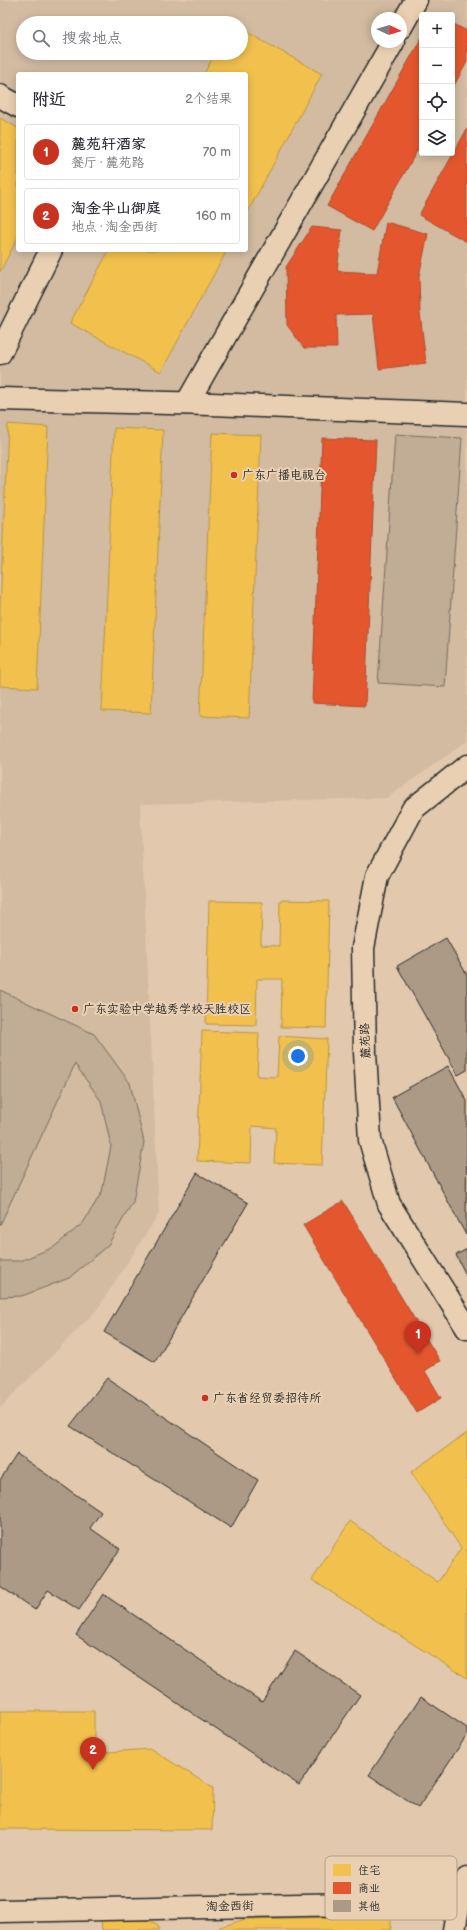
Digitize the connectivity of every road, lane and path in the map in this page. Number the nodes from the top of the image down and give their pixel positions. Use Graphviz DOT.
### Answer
graph roads {
  1 [pos="416,0"];
  2 [pos="407,16"];
  3 [pos="390,48"];
  4 [pos="0,96"];
  5 [pos="16,105"];
  6 [pos="50,252"];
  7 [pos="0,353"];
  8 [pos="0,399"];
  9 [pos="187,403"];
  10 [pos="467,414"];
  11 [pos="467,766"];
  12 [pos="467,1328"];
  13 [pos="467,1879"];
  14 [pos="459,1902"];
  15 [pos="325,1905"];
  16 [pos="0,1911"];
  17 [pos="457,1913"];
  18 [pos="456,1920"];
  19 [pos="454,1930"];
  1 -- 2 [label="street"];
  3 -- 9 [label="street"];
  4 -- 5 [label="street"];
  6 -- 7 [label="street"];
  8 -- 9 [label="street"];
  9 -- 10 [label="street"];
  11 -- 12 [label="street, 麓苑路"];
  13 -- 14 [label="street"];
  14 -- 17 [label="street"];
  15 -- 16 [label="street, 淘金西街"];
  18 -- 19 [label="street"];
}
